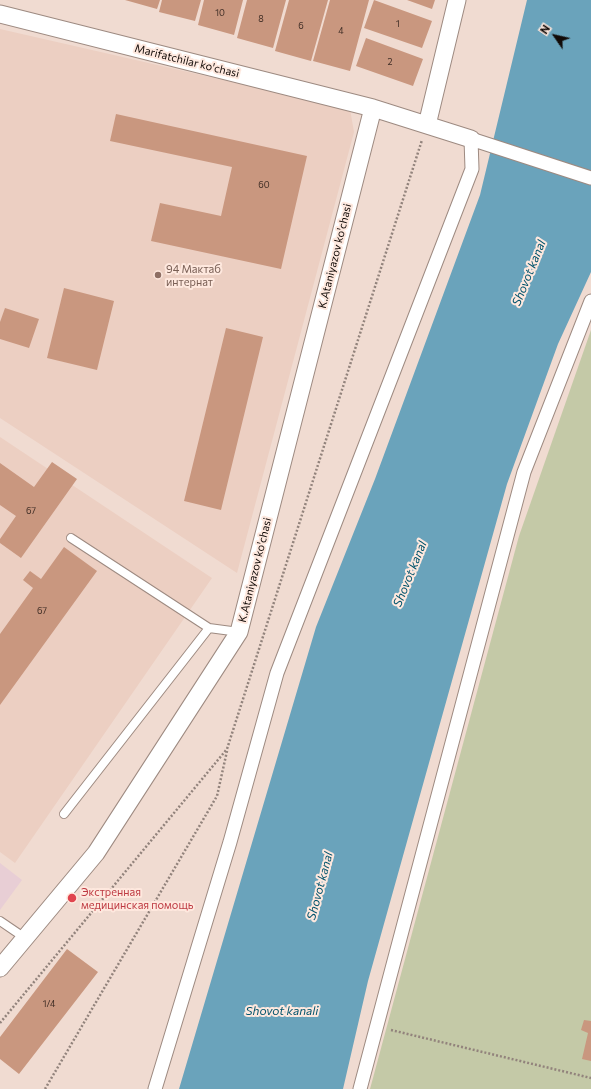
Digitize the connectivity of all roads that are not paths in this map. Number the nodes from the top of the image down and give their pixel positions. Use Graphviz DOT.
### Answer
graph roads {
  1 [pos="457,0"];
  2 [pos="0,14"];
  3 [pos="374,108"];
  4 [pos="427,125"];
  5 [pos="471,139"];
  6 [pos="591,178"];
  7 [pos="591,301"];
  8 [pos="71,538"];
  9 [pos="209,628"];
  10 [pos="239,632"];
  11 [pos="64,814"];
  12 [pos="0,921"];
  13 [pos="25,938"];
  14 [pos="0,968"];
  15 [pos="156,1089"];
  16 [pos="360,1089"];
  1 -- 4 [label="street"];
  2 -- 3 [label="street, Marifatchilar ko'chasi"];
  3 -- 4 [label="street, Marifatchilar ko'chasi"];
  3 -- 10 [label="street, K.Ataniyazov ko'chasi"];
  4 -- 5 [label="street, Marifatchilar ko'chasi"];
  5 -- 6 [label="street"];
  5 -- 15 [label="street"];
  7 -- 16 [label="street"];
  8 -- 9 [label="lane"];
  9 -- 10 [label="lane"];
  9 -- 11 [label="lane"];
  10 -- 13 [label="street, K.Ataniyazov ko'chasi"];
  12 -- 13 [label="lane"];
  13 -- 14 [label="street, K.Ataniyazov ko'chasi"];
}
